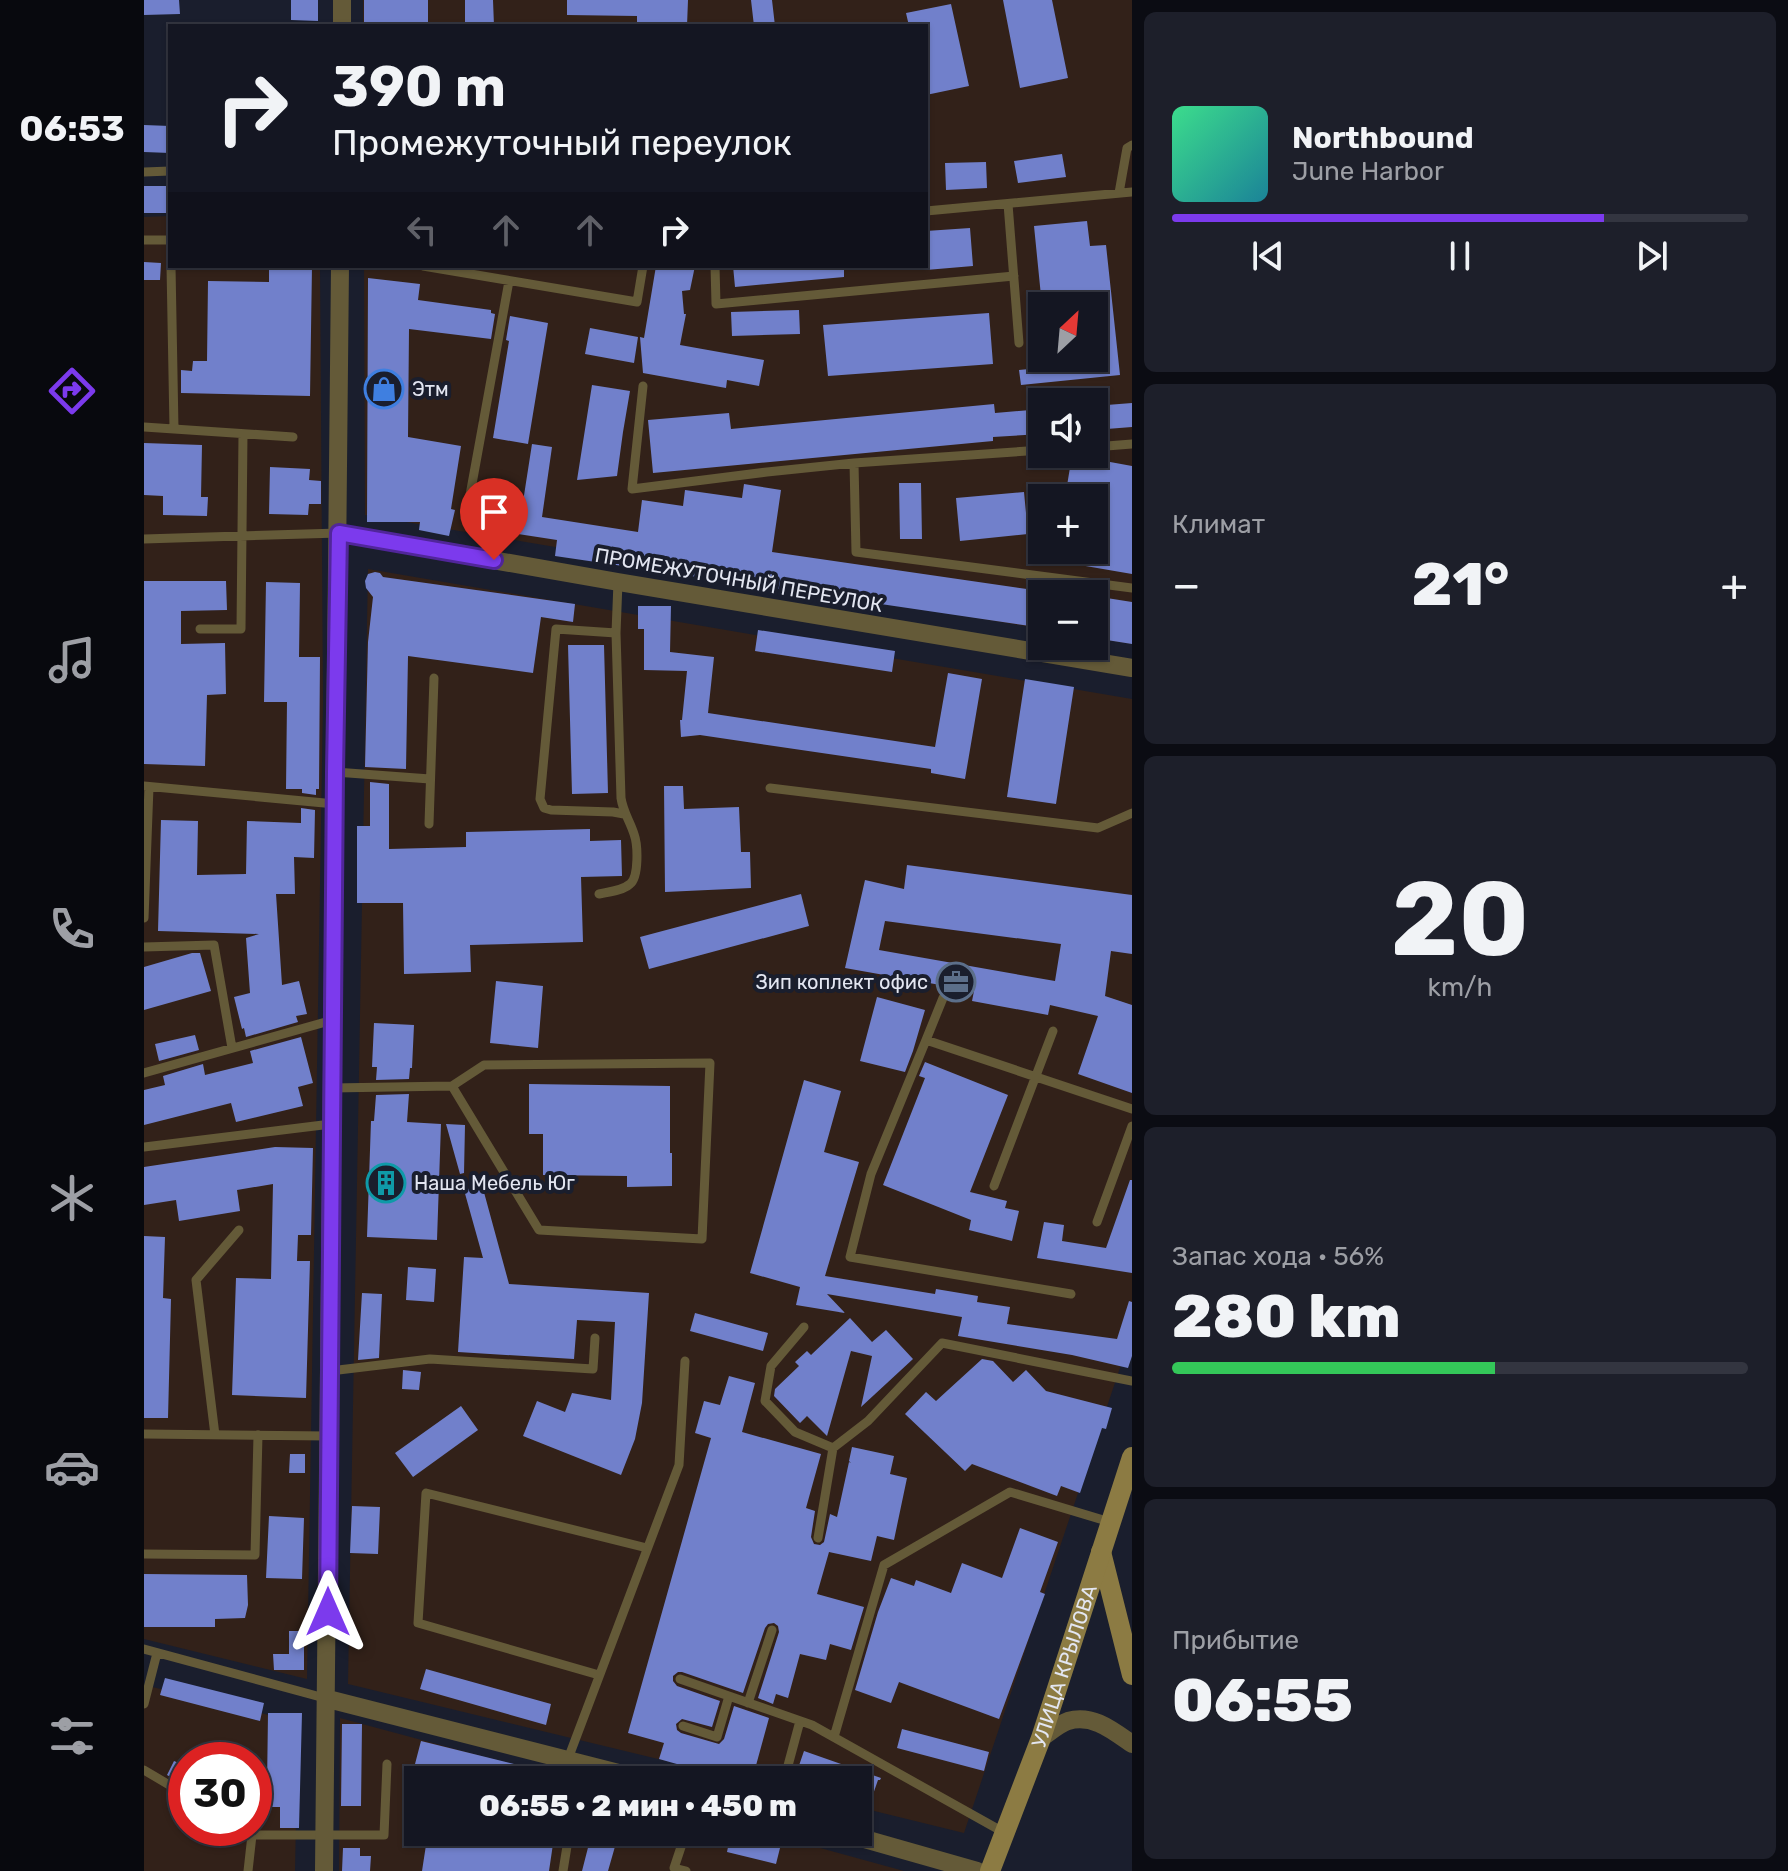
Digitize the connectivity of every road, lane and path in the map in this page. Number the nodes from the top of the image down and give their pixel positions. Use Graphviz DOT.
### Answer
graph roads {
  1 [pos="342,0"];
  2 [pos="342,24"];
  3 [pos="1132,145"];
  4 [pos="168,171"];
  5 [pos="144,172"];
  6 [pos="1132,192"];
  7 [pos="1119,193"];
  8 [pos="1008,204"];
  9 [pos="928,211"];
  10 [pos="144,240"];
  11 [pos="168,240"];
  12 [pos="171,268"];
  13 [pos="340,268"];
  14 [pos="434,268"];
  15 [pos="643,268"];
  16 [pos="715,268"];
  17 [pos="1014,276"];
  18 [pos="509,281"];
  19 [pos="1019,343"];
  20 [pos="643,386"];
  21 [pos="144,427"];
  22 [pos="174,429"];
  23 [pos="243,434"];
  24 [pos="293,437"];
  25 [pos="1132,444"];
  26 [pos="1108,446"];
  27 [pos="1028,451"];
  28 [pos="854,463"];
  29 [pos="470,495"];
  30 [pos="339,533"];
  31 [pos="241,535"];
  32 [pos="144,539"];
  33 [pos="618,582"];
  34 [pos="1132,588"];
  35 [pos="200,629"];
  36 [pos="616,633"];
  37 [pos="1132,668"];
  38 [pos="434,678"];
  39 [pos="335,772"];
  40 [pos="430,779"];
  41 [pos="146,787"];
  42 [pos="770,788"];
  43 [pos="335,804"];
  44 [pos="1132,813"];
  45 [pos="624,814"];
  46 [pos="429,824"];
  47 [pos="599,894"];
  48 [pos="144,918"];
  49 [pos="144,947"];
  50 [pos="943,998"];
  51 [pos="333,1020"];
  52 [pos="1053,1031"];
  53 [pos="926,1040"];
  54 [pos="232,1048"];
  55 [pos="144,1073"];
  56 [pos="1036,1077"];
  57 [pos="452,1086"];
  58 [pos="332,1088"];
  59 [pos="1132,1109"];
  60 [pos="332,1124"];
  61 [pos="1132,1126"];
  62 [pos="144,1147"];
  63 [pos="994,1186"];
  64 [pos="1097,1222"];
  65 [pos="239,1230"];
  66 [pos="1071,1294"];
  67 [pos="804,1327"];
  68 [pos="595,1338"];
  69 [pos="685,1361"];
  70 [pos="330,1371"];
  71 [pos="1132,1381"];
  72 [pos="144,1434"];
  73 [pos="215,1435"];
  74 [pos="258,1435"];
  75 [pos="329,1436"];
  76 [pos="833,1448"];
  77 [pos="1132,1457"];
  78 [pos="1111,1522"];
  79 [pos="818,1538"];
  80 [pos="647,1548"];
  81 [pos="1101,1552"];
  82 [pos="144,1554"];
  83 [pos="772,1630"];
  84 [pos="144,1649"];
  85 [pos="157,1653"];
  86 [pos="599,1675"];
  87 [pos="1132,1675"];
  88 [pos="680,1679"];
  89 [pos="729,1696"];
  90 [pos="328,1699"];
  91 [pos="748,1703"];
  92 [pos="144,1704"];
  93 [pos="800,1721"];
  94 [pos="683,1726"];
  95 [pos="834,1737"];
  96 [pos="1041,1738"];
  97 [pos="1132,1744"];
  98 [pos="566,1760"];
  99 [pos="387,1764"];
  100 [pos="564,1766"];
  101 [pos="590,1766"];
  102 [pos="788,1766"];
  103 [pos="144,1770"];
  104 [pos="168,1784"];
  105 [pos="1005,1833"];
  106 [pos="272,1835"];
  107 [pos="325,1835"];
  108 [pos="872,1841"];
  109 [pos="251,1846"];
  110 [pos="567,1846"];
  111 [pos="681,1846"];
  112 [pos="248,1871"];
  113 [pos="324,1871"];
  114 [pos="563,1871"];
  115 [pos="686,1871"];
  116 [pos="977,1871"];
  117 [pos="990,1871"];
  1 -- 2 [label="street"];
  3 -- 7 [label="lane"];
  4 -- 5 [label="lane"];
  6 -- 7 [label="lane"];
  7 -- 8 [label="lane"];
  8 -- 9 [label="lane"];
  8 -- 17 [label="lane"];
  10 -- 11 [label="lane"];
  12 -- 22 [label="lane"];
  13 -- 30 [label="street"];
  14 -- 18 [label="lane"];
  15 -- 18 [label="lane"];
  16 -- 17 [label="lane"];
  17 -- 19 [label="lane"];
  18 -- 29 [label="lane"];
  20 -- 28 [label="lane"];
  21 -- 22 [label="lane"];
  22 -- 23 [label="lane"];
  23 -- 24 [label="lane"];
  23 -- 31 [label="lane"];
  25 -- 26 [label="lane"];
  27 -- 28 [label="lane"];
  28 -- 34 [label="lane"];
  30 -- 31 [label="lane"];
  30 -- 33 [label="street, ПРОМЕЖУТОЧНЫЙ ПЕРЕУЛОК"];
  30 -- 39 [label="street"];
  31 -- 32 [label="lane"];
  31 -- 35 [label="lane"];
  33 -- 36 [label="lane"];
  33 -- 37 [label="street, ПРОМЕЖУТОЧНЫЙ ПЕРЕУЛОК"];
  36 -- 45 [label="lane"];
  36 -- 45 [label="lane"];
  38 -- 40 [label="lane"];
  39 -- 40 [label="lane"];
  39 -- 43 [label="street"];
  40 -- 46 [label="lane"];
  41 -- 43 [label="lane"];
  41 -- 48 [label="lane"];
  42 -- 44 [label="lane"];
  43 -- 51 [label="street"];
  45 -- 47 [label="lane"];
  49 -- 54 [label="lane"];
  50 -- 53 [label="lane"];
  51 -- 54 [label="lane"];
  51 -- 58 [label="street"];
  52 -- 56 [label="lane"];
  53 -- 56 [label="lane"];
  53 -- 66 [label="lane"];
  54 -- 55 [label="lane"];
  56 -- 59 [label="lane"];
  56 -- 63 [label="lane"];
  57 -- 57 [label="lane"];
  57 -- 58 [label="lane"];
  58 -- 60 [label="street"];
  60 -- 62 [label="lane"];
  60 -- 70 [label="street"];
  61 -- 64 [label="lane"];
  65 -- 73 [label="lane"];
  67 -- 76 [label="lane"];
  68 -- 70 [label="lane"];
  69 -- 80 [label="lane"];
  70 -- 75 [label="street"];
  71 -- 76 [label="lane"];
  72 -- 73 [label="lane"];
  73 -- 74 [label="lane"];
  74 -- 75 [label="lane"];
  74 -- 82 [label="lane"];
  75 -- 90 [label="street"];
  76 -- 79 [label="lane"];
  77 -- 78 [label="street, УЛИЦА КРЫЛОВА"];
  78 -- 81 [label="street, УЛИЦА КРЫЛОВА"];
  78 -- 95 [label="lane"];
  80 -- 86 [label="lane"];
  80 -- 86 [label="lane"];
  81 -- 87 [label="street"];
  81 -- 96 [label="street, УЛИЦА КРЫЛОВА"];
  83 -- 91 [label="lane"];
  84 -- 85 [label="lane"];
  85 -- 90 [label="lane"];
  85 -- 92 [label="lane"];
  86 -- 98 [label="lane"];
  88 -- 89 [label="lane"];
  89 -- 91 [label="lane"];
  89 -- 94 [label="lane"];
  90 -- 98 [label="street"];
  90 -- 107 [label="street"];
  91 -- 93 [label="lane"];
  93 -- 95 [label="lane"];
  93 -- 102 [label="lane"];
  95 -- 105 [label="lane"];
  96 -- 97 [label="street"];
  96 -- 105 [label="street, УЛИЦА КРЫЛОВА"];
  98 -- 100 [label="lane"];
  98 -- 101 [label="street"];
  99 -- 107 [label="lane"];
  103 -- 104 [label="lane"];
  105 -- 117 [label="street, УЛИЦА КРЫЛОВА"];
  106 -- 107 [label="lane"];
  107 -- 113 [label="street"];
  108 -- 116 [label="street"];
  109 -- 112 [label="lane"];
  110 -- 114 [label="lane"];
  111 -- 115 [label="lane"];
}
